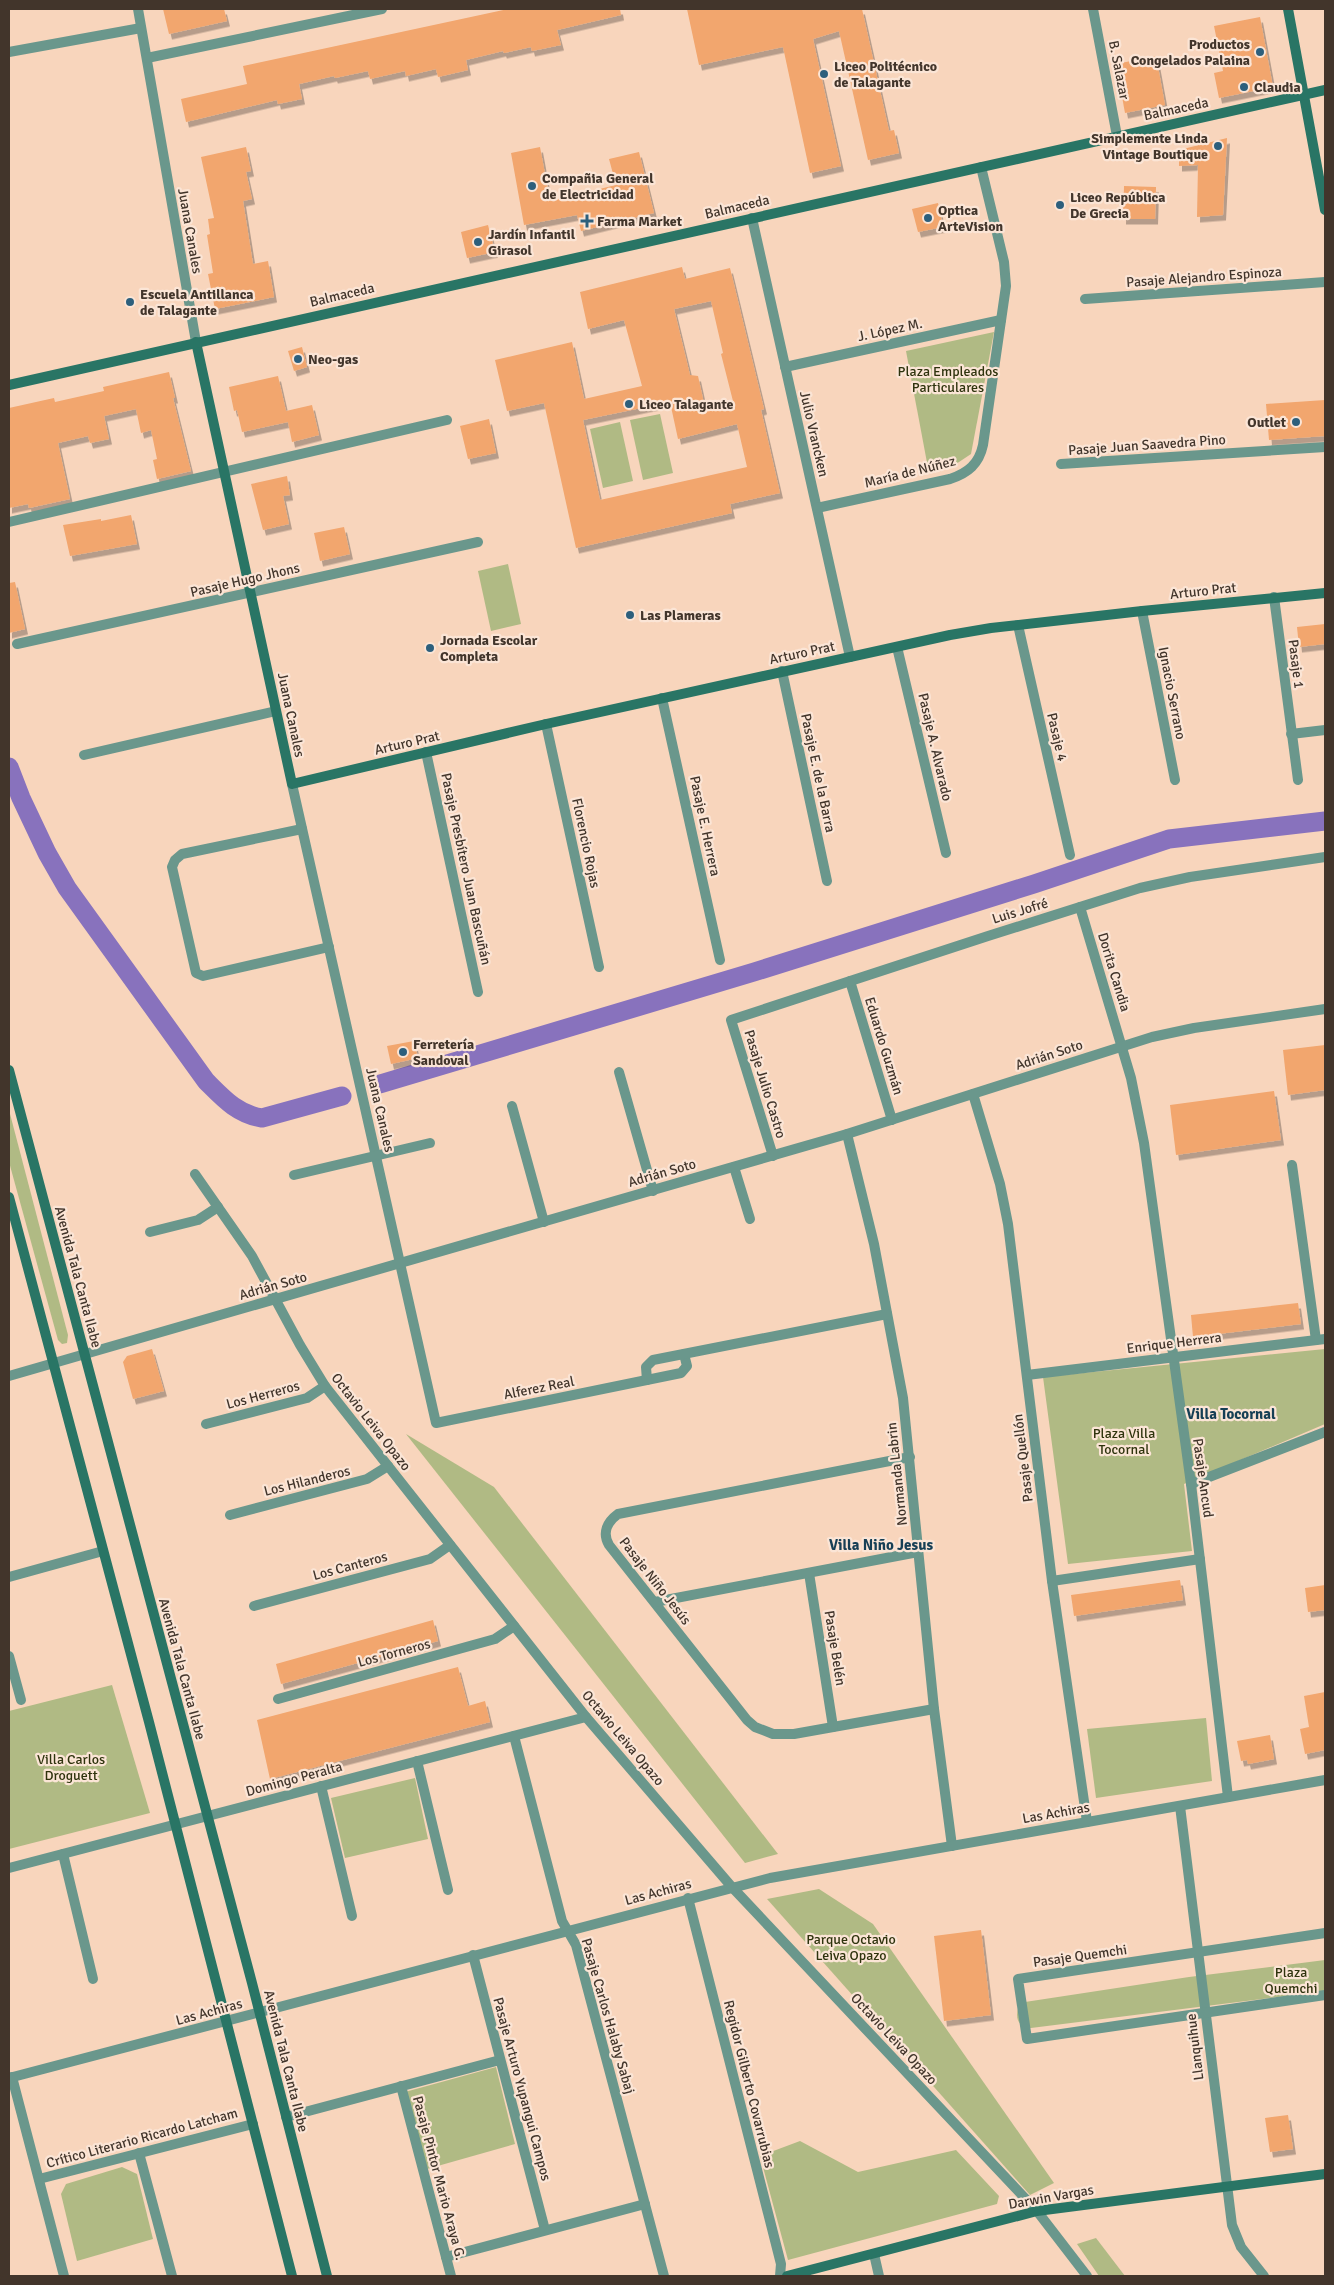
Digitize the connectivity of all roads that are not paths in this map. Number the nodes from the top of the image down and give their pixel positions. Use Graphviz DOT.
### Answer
graph roads {
  1 [pos="138,9"];
  2 [pos="382,9"];
  3 [pos="1093,9"];
  4 [pos="1288,9"];
  5 [pos="141,28"];
  6 [pos="9,52"];
  7 [pos="147,58"];
  8 [pos="1325,90"];
  9 [pos="1304,95"];
  10 [pos="1117,136"];
  11 [pos="981,167"];
  12 [pos="1325,210"];
  13 [pos="752,218"];
  14 [pos="1325,282"];
  15 [pos="1085,299"];
  16 [pos="1001,320"];
  17 [pos="196,342"];
  18 [pos="785,367"];
  19 [pos="9,385"];
  20 [pos="447,420"];
  21 [pos="1325,447"];
  22 [pos="1061,464"];
  23 [pos="224,472"];
  24 [pos="817,508"];
  25 [pos="9,522"];
  26 [pos="478,542"];
  27 [pos="251,592"];
  28 [pos="1325,593"];
  29 [pos="1274,597"];
  30 [pos="1142,611"];
  31 [pos="1018,625"];
  32 [pos="18,644"];
  33 [pos="897,646"];
  34 [pos="850,657"];
  35 [pos="782,671"];
  36 [pos="662,698"];
  37 [pos="276,711"];
  38 [pos="546,724"];
  39 [pos="1325,730"];
  40 [pos="1292,734"];
  41 [pos="426,752"];
  42 [pos="84,755"];
  43 [pos="1175,780"];
  44 [pos="1298,780"];
  45 [pos="292,784"];
  46 [pos="302,829"];
  47 [pos="946,853"];
  48 [pos="1070,855"];
  49 [pos="1325,857"];
  50 [pos="828,881"];
  51 [pos="1080,907"];
  52 [pos="329,947"];
  53 [pos="720,960"];
  54 [pos="600,967"];
  55 [pos="850,981"];
  56 [pos="478,992"];
  57 [pos="1325,1009"];
  58 [pos="731,1020"];
  59 [pos="1121,1046"];
  60 [pos="9,1070"];
  61 [pos="619,1072"];
  62 [pos="973,1094"];
  63 [pos="512,1106"];
  64 [pos="892,1120"];
  65 [pos="847,1134"];
  66 [pos="430,1143"];
  67 [pos="376,1156"];
  68 [pos="772,1156"];
  69 [pos="1292,1165"];
  70 [pos="734,1167"];
  71 [pos="196,1174"];
  72 [pos="294,1175"];
  73 [pos="653,1191"];
  74 [pos="9,1197"];
  75 [pos="218,1207"];
  76 [pos="750,1219"];
  77 [pos="544,1222"];
  78 [pos="150,1232"];
  79 [pos="400,1264"];
  80 [pos="276,1300"];
  81 [pos="887,1314"];
  82 [pos="1321,1339"];
  83 [pos="684,1354"];
  84 [pos="86,1355"];
  85 [pos="1172,1357"];
  86 [pos="53,1364"];
  87 [pos="1027,1375"];
  88 [pos="9,1376"];
  89 [pos="647,1380"];
  90 [pos="325,1386"];
  91 [pos="436,1422"];
  92 [pos="206,1424"];
  93 [pos="1325,1435"];
  94 [pos="910,1457"];
  95 [pos="388,1466"];
  96 [pos="1190,1484"];
  97 [pos="230,1515"];
  98 [pos="450,1545"];
  99 [pos="103,1551"];
  100 [pos="918,1552"];
  101 [pos="1200,1559"];
  102 [pos="809,1573"];
  103 [pos="9,1576"];
  104 [pos="1052,1581"];
  105 [pos="655,1602"];
  106 [pos="254,1606"];
  107 [pos="514,1626"];
  108 [pos="9,1656"];
  109 [pos="11,1675"];
  110 [pos="278,1698"];
  111 [pos="21,1700"];
  112 [pos="934,1709"];
  113 [pos="586,1717"];
  114 [pos="833,1727"];
  115 [pos="514,1736"];
  116 [pos="417,1761"];
  117 [pos="1325,1780"];
  118 [pos="321,1786"];
  119 [pos="1228,1797"];
  120 [pos="1180,1806"];
  121 [pos="208,1816"];
  122 [pos="1086,1822"];
  123 [pos="175,1825"];
  124 [pos="952,1846"];
  125 [pos="63,1854"];
  126 [pos="9,1868"];
  127 [pos="731,1886"];
  128 [pos="448,1890"];
  129 [pos="688,1898"];
  130 [pos="352,1916"];
  131 [pos="568,1930"];
  132 [pos="1325,1934"];
  133 [pos="1198,1953"];
  134 [pos="473,1956"];
  135 [pos="93,1979"];
  136 [pos="1325,1995"];
  137 [pos="260,2012"];
  138 [pos="1205,2013"];
  139 [pos="226,2021"];
  140 [pos="500,2060"];
  141 [pos="10,2078"];
  142 [pos="401,2086"];
  143 [pos="286,2116"];
  144 [pos="253,2124"];
  145 [pos="139,2153"];
  146 [pos="1325,2174"];
  147 [pos="39,2180"];
  148 [pos="1226,2187"];
  149 [pos="645,2204"];
  150 [pos="1037,2211"];
  151 [pos="545,2230"];
  152 [pos="874,2254"];
  153 [pos="446,2257"];
  154 [pos="64,2276"];
  155 [pos="172,2276"];
  156 [pos="292,2276"];
  157 [pos="326,2276"];
  158 [pos="451,2276"];
  159 [pos="664,2276"];
  160 [pos="780,2276"];
  161 [pos="788,2276"];
  162 [pos="879,2276"];
  163 [pos="1087,2276"];
  164 [pos="1264,2276"];
  1 -- 5 [label="street, Juana Canales"];
  2 -- 7 [label="street"];
  3 -- 10 [label="street, B. Salazar"];
  4 -- 9 [label="street"];
  5 -- 6 [label="street"];
  5 -- 7 [label="street, Juana Canales"];
  7 -- 17 [label="street, Juana Canales"];
  8 -- 9 [label="street, Balmaceda"];
  9 -- 10 [label="street, Balmaceda"];
  9 -- 12 [label="street"];
  10 -- 11 [label="street, Balmaceda"];
  11 -- 13 [label="street, Balmaceda"];
  11 -- 16 [label="street, María de Núñez"];
  13 -- 17 [label="street, Balmaceda"];
  13 -- 18 [label="street, Julio Vrancken"];
  14 -- 15 [label="street, Pasaje Alejandro Espinoza"];
  16 -- 18 [label="street, J. López M."];
  16 -- 24 [label="street, María de Núñez"];
  17 -- 19 [label="street, Balmaceda"];
  17 -- 23 [label="street, Juana Canales"];
  18 -- 24 [label="street, Julio Vrancken"];
  20 -- 23 [label="street"];
  21 -- 22 [label="street, Pasaje Juan Saavedra Pino"];
  23 -- 25 [label="street"];
  23 -- 27 [label="street, Juana Canales"];
  24 -- 34 [label="street, Julio Vrancken"];
  26 -- 27 [label="street, Pasaje Hugo Jhons"];
  27 -- 32 [label="street, Pasaje Hugo Jhons"];
  27 -- 37 [label="street, Juana Canales"];
  28 -- 29 [label="street, Arturo Prat"];
  29 -- 30 [label="street, Arturo Prat"];
  29 -- 40 [label="street, Pasaje 1"];
  30 -- 31 [label="street, Arturo Prat"];
  30 -- 43 [label="street, Ignacio Serrano"];
  31 -- 33 [label="street, Arturo Prat"];
  31 -- 48 [label="street, Pasaje 4"];
  33 -- 34 [label="street, Arturo Prat"];
  33 -- 47 [label="street, Pasaje A. Alvarado"];
  34 -- 35 [label="street, Arturo Prat"];
  35 -- 36 [label="street, Arturo Prat"];
  35 -- 50 [label="street, Pasaje E. de la Barra"];
  36 -- 38 [label="street, Arturo Prat"];
  36 -- 53 [label="street, Pasaje E. Herrera"];
  37 -- 42 [label="street"];
  37 -- 45 [label="street, Juana Canales"];
  38 -- 41 [label="street, Arturo Prat"];
  38 -- 54 [label="street, Florencio Rojas"];
  39 -- 40 [label="street"];
  40 -- 44 [label="street, Pasaje 1"];
  41 -- 45 [label="street, Arturo Prat"];
  41 -- 56 [label="street, Pasaje Presbítero Juan Bascuñán"];
  45 -- 46 [label="street, Juana Canales"];
  46 -- 52 [label="street, Juana Canales"];
  46 -- 52 [label="street"];
  49 -- 51 [label="street, Luis Jofré"];
  51 -- 55 [label="street, Luis Jofré"];
  51 -- 59 [label="street, Dorita Candia"];
  52 -- 67 [label="street, Juana Canales"];
  55 -- 58 [label="street, Luis Jofré"];
  55 -- 64 [label="street, Eduardo Guzmán"];
  57 -- 59 [label="street, Adrián Soto"];
  58 -- 68 [label="street, Pasaje Julio Castro"];
  59 -- 62 [label="street, Adrián Soto"];
  59 -- 85 [label="street, Pasaje Ancud"];
  60 -- 84 [label="street, Avenida Tala Canta Ilabe"];
  61 -- 73 [label="street"];
  62 -- 64 [label="street, Adrián Soto"];
  62 -- 87 [label="street, Pasaje Quellón"];
  63 -- 77 [label="street"];
  64 -- 65 [label="street, Adrián Soto"];
  65 -- 68 [label="street, Adrián Soto"];
  65 -- 81 [label="street, Normanda Labrin"];
  66 -- 67 [label="street"];
  67 -- 72 [label="street"];
  67 -- 79 [label="street, Juana Canales"];
  68 -- 70 [label="street, Adrián Soto"];
  69 -- 82 [label="street"];
  70 -- 73 [label="street, Adrián Soto"];
  70 -- 76 [label="street"];
  71 -- 75 [label="street, Octavio Leiva Opazo"];
  73 -- 77 [label="street, Adrián Soto"];
  74 -- 86 [label="street"];
  75 -- 78 [label="street"];
  75 -- 80 [label="street, Octavio Leiva Opazo"];
  77 -- 79 [label="street, Adrián Soto"];
  79 -- 80 [label="street, Adrián Soto"];
  79 -- 91 [label="street, Juana Canales"];
  80 -- 84 [label="street, Adrián Soto"];
  80 -- 90 [label="street, Octavio Leiva Opazo"];
  81 -- 83 [label="street"];
  81 -- 94 [label="street, Normanda Labrin"];
  82 -- 85 [label="street, Enrique Herrera"];
  83 -- 89 [label="street"];
  83 -- 89 [label="street, Alferez Real"];
  84 -- 86 [label="street, Adrián Soto"];
  84 -- 121 [label="street, Avenida Tala Canta Ilabe"];
  85 -- 87 [label="street, Enrique Herrera"];
  85 -- 96 [label="street, Pasaje Ancud"];
  86 -- 88 [label="street, Adrián Soto"];
  86 -- 99 [label="street"];
  87 -- 104 [label="street, Pasaje Quellón"];
  89 -- 91 [label="street, Alferez Real"];
  90 -- 92 [label="street, Los Herreros"];
  90 -- 95 [label="street, Octavio Leiva Opazo"];
  93 -- 96 [label="street"];
  94 -- 100 [label="street, Normanda Labrin"];
  94 -- 105 [label="street, Pasaje Niño Jesús"];
  95 -- 97 [label="street, Los Hilanderos"];
  95 -- 98 [label="street, Octavio Leiva Opazo"];
  96 -- 101 [label="street, Pasaje Ancud"];
  98 -- 106 [label="street, Los Canteros"];
  98 -- 107 [label="street, Octavio Leiva Opazo"];
  99 -- 103 [label="street"];
  99 -- 123 [label="street"];
  100 -- 102 [label="street"];
  100 -- 112 [label="street, Normanda Labrin"];
  101 -- 104 [label="street"];
  101 -- 119 [label="street, Pasaje Ancud"];
  102 -- 105 [label="street"];
  102 -- 114 [label="street, Pasaje Belén"];
  104 -- 122 [label="street, Pasaje Quellón"];
  105 -- 114 [label="street, Pasaje Niño Jesús"];
  107 -- 110 [label="street, Los Torneros"];
  107 -- 113 [label="street, Octavio Leiva Opazo"];
  108 -- 109 [label="street"];
  109 -- 111 [label="street"];
  112 -- 114 [label="street, Pasaje Niño Jesús"];
  112 -- 124 [label="street, Normanda Labrin"];
  113 -- 115 [label="street, Domingo Peralta"];
  113 -- 127 [label="street, Octavio Leiva Opazo"];
  115 -- 116 [label="street, Domingo Peralta"];
  115 -- 131 [label="street, Pasaje Carlos Halaby Sabaj"];
  116 -- 118 [label="street, Domingo Peralta"];
  116 -- 128 [label="street"];
  117 -- 119 [label="street, Las Achiras"];
  118 -- 121 [label="street, Domingo Peralta"];
  118 -- 130 [label="street"];
  119 -- 120 [label="street, Las Achiras"];
  120 -- 122 [label="street, Las Achiras"];
  120 -- 133 [label="street, Llanquihue"];
  121 -- 123 [label="street, Domingo Peralta"];
  121 -- 137 [label="street, Avenida Tala Canta Ilabe"];
  122 -- 124 [label="street, Las Achiras"];
  123 -- 125 [label="street, Domingo Peralta"];
  123 -- 139 [label="street"];
  124 -- 127 [label="street, Las Achiras"];
  125 -- 126 [label="street, Domingo Peralta"];
  125 -- 135 [label="street"];
  127 -- 129 [label="street, Las Achiras"];
  127 -- 150 [label="street, Octavio Leiva Opazo"];
  129 -- 131 [label="street, Las Achiras"];
  129 -- 160 [label="street, Regidor Gilberto Covarrubias"];
  131 -- 134 [label="street, Las Achiras"];
  131 -- 149 [label="street, Pasaje Carlos Halaby Sabaj"];
  132 -- 133 [label="street, Pasaje Quemchi"];
  133 -- 138 [label="street, Llanquihue"];
  133 -- 138 [label="street, Pasaje Quemchi"];
  134 -- 137 [label="street, Las Achiras"];
  134 -- 140 [label="street, Pasaje Arturo Yupangui Campos"];
  136 -- 138 [label="street, Pasaje Quemchi"];
  137 -- 139 [label="street, Las Achiras"];
  137 -- 143 [label="street, Avenida Tala Canta Ilabe"];
  138 -- 148 [label="street, Llanquihue"];
  139 -- 141 [label="street, Las Achiras"];
  139 -- 144 [label="street"];
  140 -- 142 [label="street"];
  140 -- 151 [label="street, Pasaje Arturo Yupangui Campos"];
  141 -- 147 [label="street"];
  142 -- 143 [label="street"];
  142 -- 153 [label="street, Pasaje Pintor Mario Araya G."];
  143 -- 157 [label="street, Avenida Tala Canta Ilabe"];
  144 -- 145 [label="street, Crítico Literario Ricardo Latcham"];
  144 -- 156 [label="street"];
  145 -- 147 [label="street, Crítico Literario Ricardo Latcham"];
  145 -- 155 [label="street"];
  146 -- 148 [label="street, Darwin Vargas"];
  147 -- 154 [label="street"];
  148 -- 150 [label="street, Darwin Vargas"];
  148 -- 164 [label="street, Llanquihue"];
  149 -- 151 [label="street"];
  149 -- 159 [label="street, Pasaje Carlos Halaby Sabaj"];
  150 -- 152 [label="street, Darwin Vargas"];
  150 -- 163 [label="street, Octavio Leiva Opazo"];
  151 -- 153 [label="street"];
  152 -- 161 [label="street, Darwin Vargas"];
  152 -- 162 [label="street"];
  153 -- 158 [label="street, Pasaje Pintor Mario Araya G."];
}
